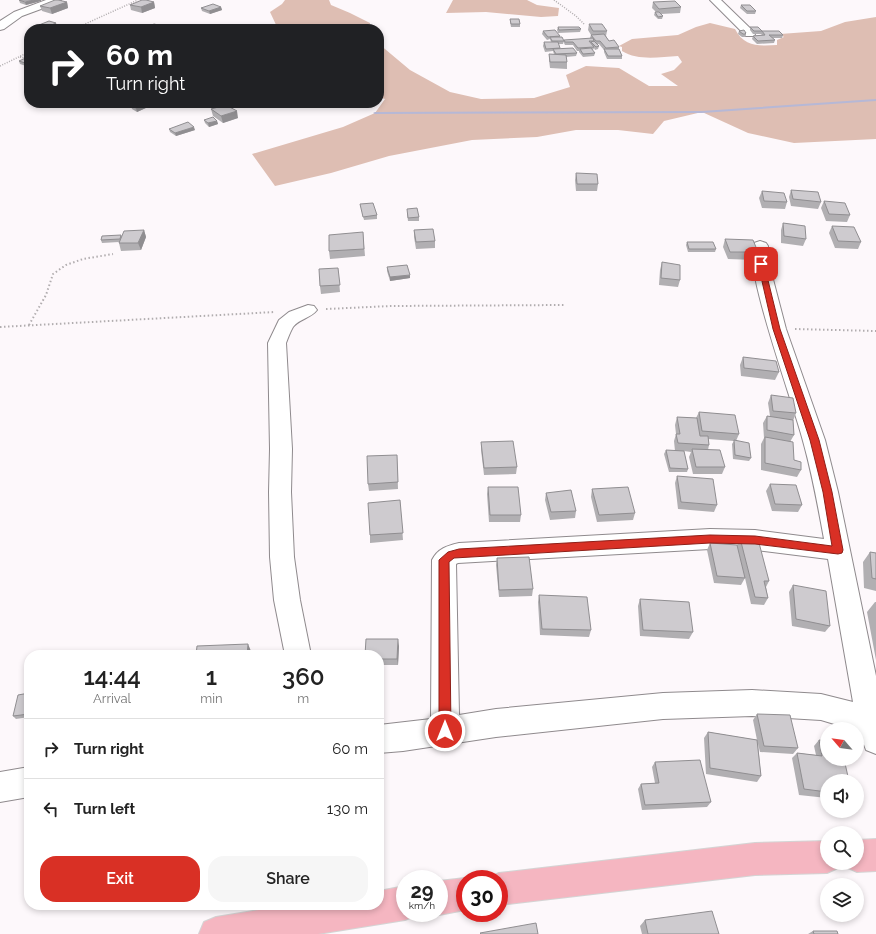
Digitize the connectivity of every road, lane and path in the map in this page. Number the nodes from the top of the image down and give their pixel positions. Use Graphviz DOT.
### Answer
graph roads {
  1 [pos="56,0"];
  2 [pos="138,0"];
  3 [pos="554,0"];
  4 [pos="715,0"];
  5 [pos="85,24"];
  6 [pos="585,24"];
  7 [pos="0,27"];
  8 [pos="750,34"];
  9 [pos="24,55"];
  10 [pos="20,57"];
  11 [pos="24,58"];
  12 [pos="0,66"];
  13 [pos="760,246"];
  14 [pos="113,254"];
  15 [pos="565,305"];
  16 [pos="308,310"];
  17 [pos="28,325"];
  18 [pos="0,327"];
  19 [pos="776,329"];
  20 [pos="876,332"];
  21 [pos="838,550"];
  22 [pos="297,650"];
  23 [pos="874,730"];
  24 [pos="445,731"];
  25 [pos="384,739"];
  26 [pos="24,783"];
  27 [pos="0,787"];
  28 [pos="876,855"];
  29 [pos="864,856"];
  30 [pos="820,857"];
  31 [pos="508,888"];
  32 [pos="396,905"];
  33 [pos="384,907"];
  34 [pos="368,910"];
  35 [pos="326,918"];
  36 [pos="216,934"];
  1 -- 7 [label="street"];
  2 -- 5 [label="path"];
  3 -- 6 [label="path"];
  4 -- 8 [label="street"];
  9 -- 10 [label="path"];
  10 -- 11 [label="path"];
  10 -- 12 [label="path"];
  13 -- 19 [label="street"];
  14 -- 17 [label="path"];
  15 -- 16 [label="path"];
  16 -- 17 [label="path"];
  16 -- 22 [label="street"];
  17 -- 18 [label="path"];
  19 -- 20 [label="path"];
  19 -- 21 [label="street"];
  21 -- 23 [label="street"];
  21 -- 24 [label="street"];
  23 -- 24 [label="street"];
  24 -- 25 [label="street"];
  26 -- 27 [label="street"];
  28 -- 29 [label="main road"];
  30 -- 31 [label="main road"];
  32 -- 33 [label="main road"];
  34 -- 35 [label="main road"];
  35 -- 36 [label="main road"];
}
